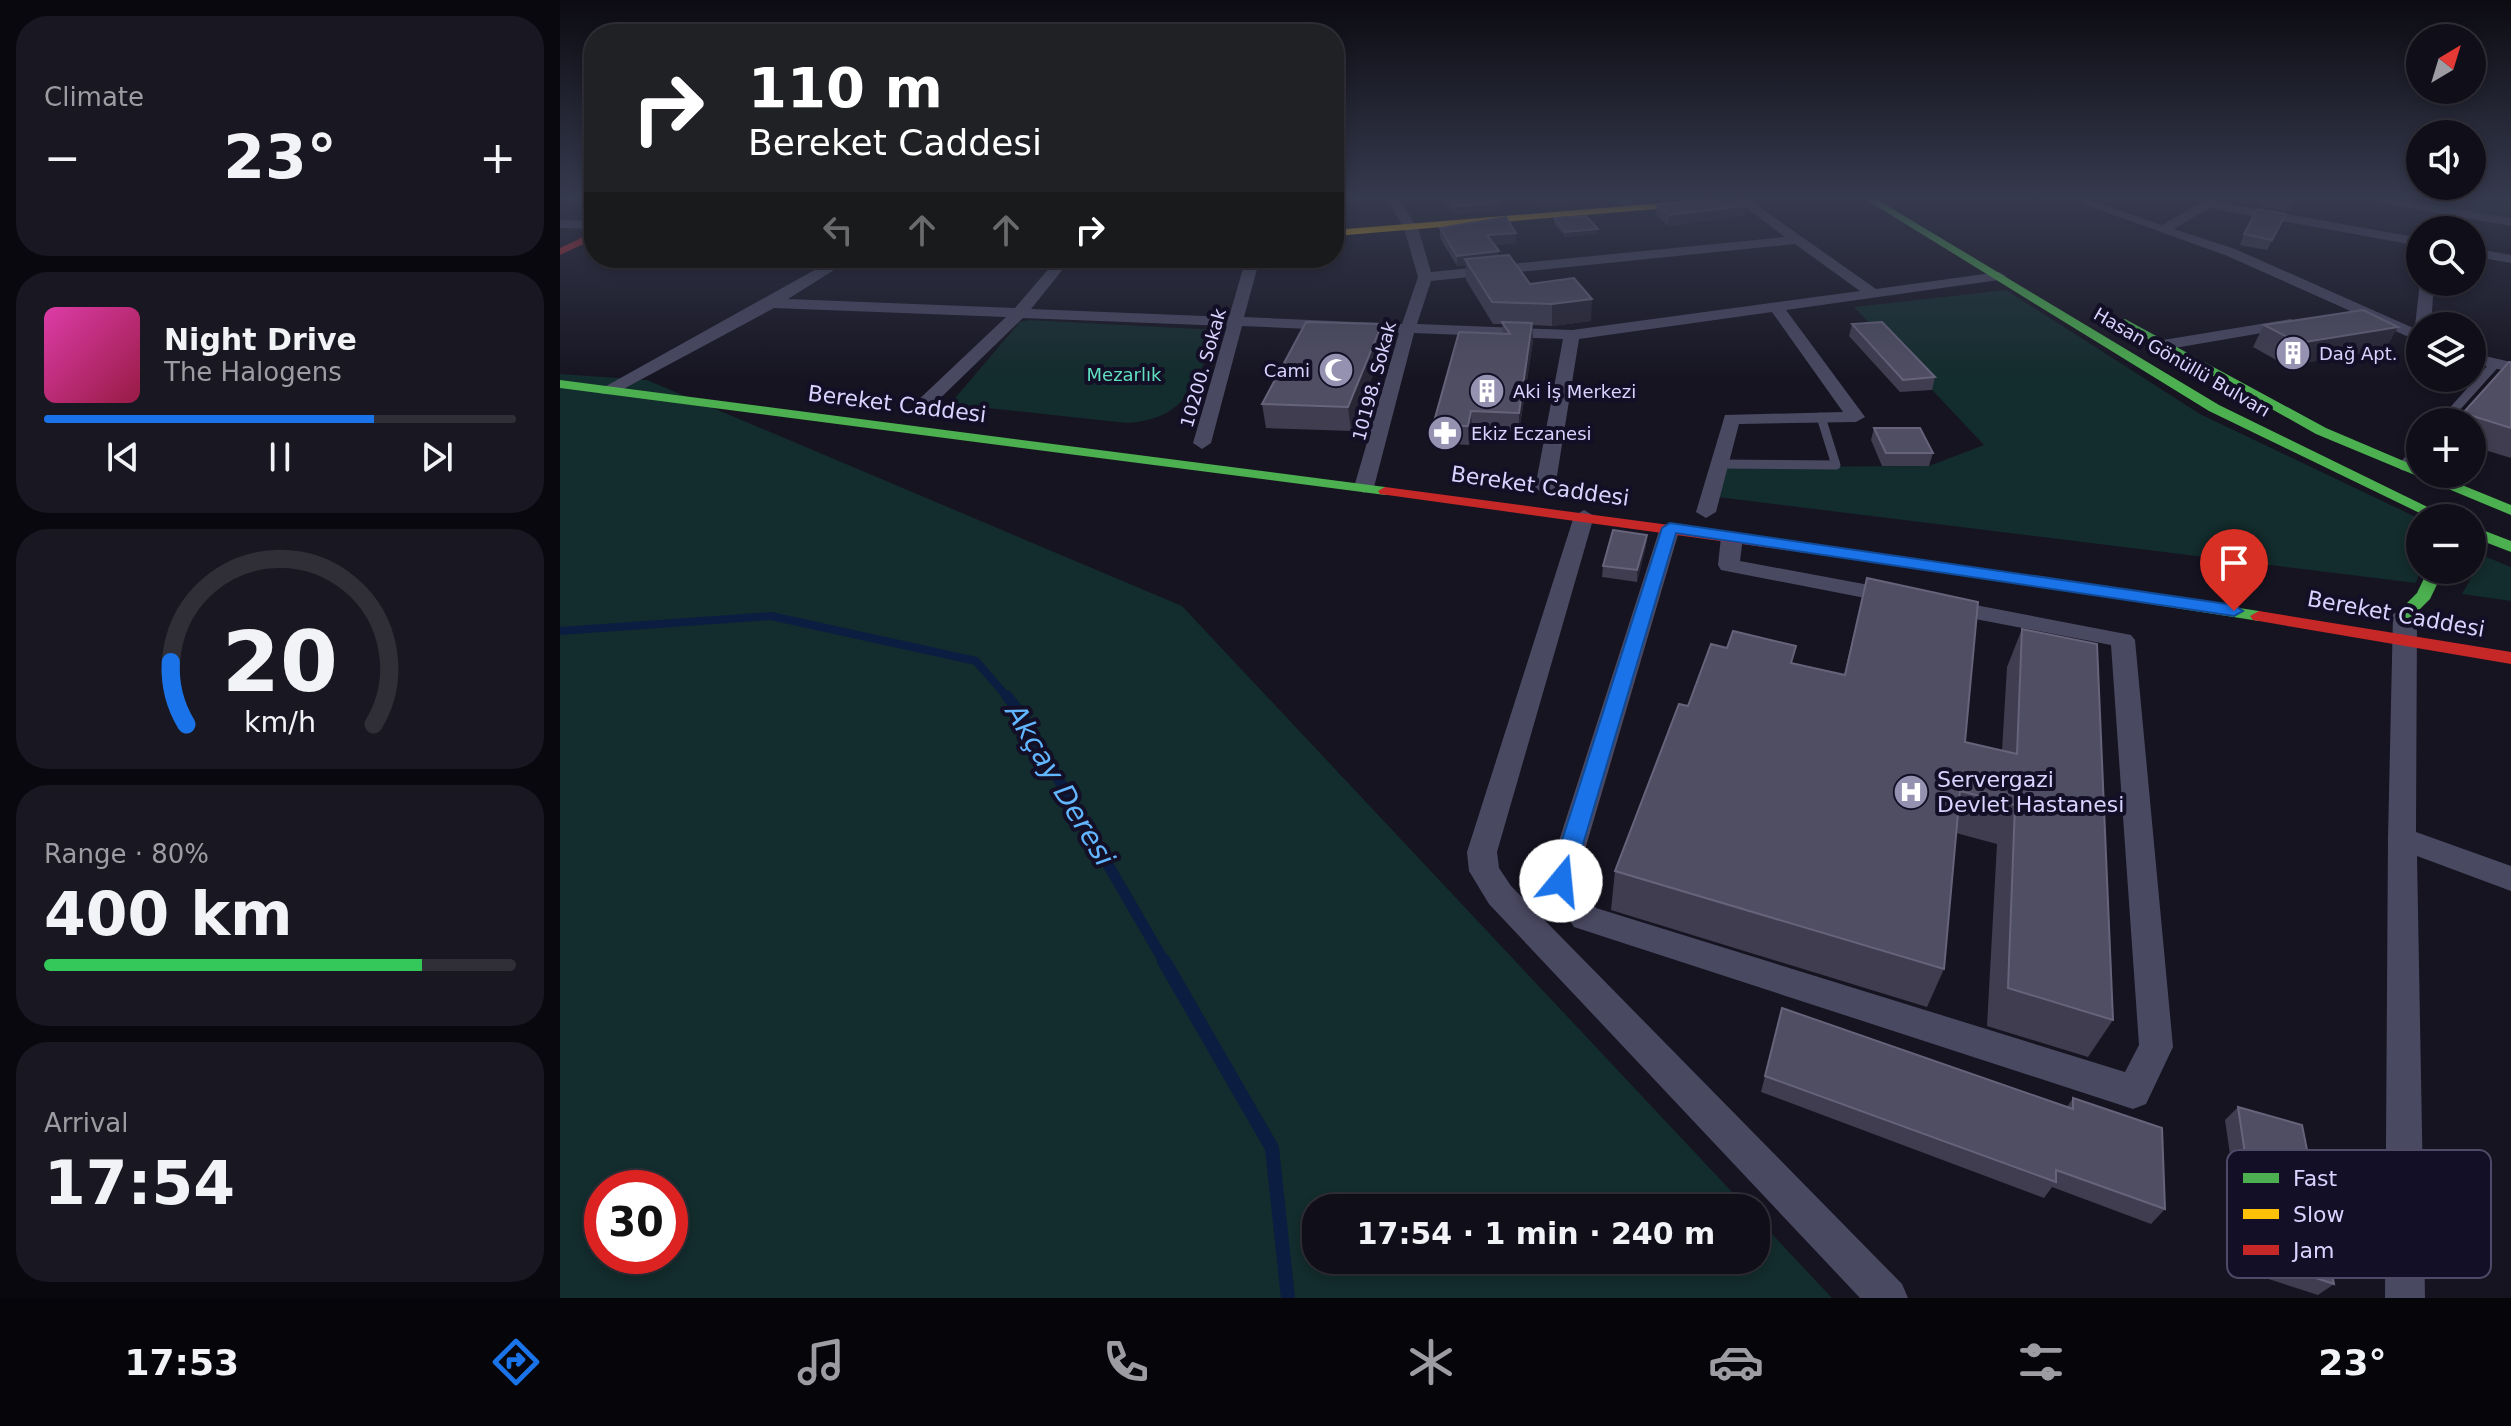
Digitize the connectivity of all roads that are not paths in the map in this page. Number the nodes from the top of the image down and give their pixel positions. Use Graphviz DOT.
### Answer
graph roads {
  1 [pos="1420,260"];
  2 [pos="1597,260"];
  3 [pos="1828,260"];
  4 [pos="1971,260"];
  5 [pos="2247,260"];
  6 [pos="829,268"];
  7 [pos="1057,268"];
  8 [pos="1250,268"];
  9 [pos="1999,276"];
  10 [pos="1425,277"];
  11 [pos="1874,294"];
  12 [pos="771,303"];
  13 [pos="1775,306"];
  14 [pos="1019,313"];
  15 [pos="2108,313"];
  16 [pos="2364,313"];
  17 [pos="2333,318"];
  18 [pos="1237,322"];
  19 [pos="2303,323"];
  20 [pos="1408,329"];
  21 [pos="2406,331"];
  22 [pos="1572,335"];
  23 [pos="2163,345"];
  24 [pos="560,365"];
  25 [pos="2503,365"];
  26 [pos="639,374"];
  27 [pos="670,378"];
  28 [pos="560,384"];
  29 [pos="608,390"];
  30 [pos="912,408"];
  31 [pos="2458,408"];
  32 [pos="951,412"];
  33 [pos="1821,417"];
  34 [pos="1202,443"];
  35 [pos="1719,464"];
  36 [pos="2406,467"];
  37 [pos="1364,487"];
  38 [pos="1545,488"];
  39 [pos="2457,488"];
  40 [pos="2406,504"];
  41 [pos="2511,510"];
  42 [pos="1584,516"];
  43 [pos="1704,520"];
  44 [pos="2486,537"];
  45 [pos="2511,547"];
  46 [pos="2429,584"];
  47 [pos="2409,621"];
  48 [pos="2511,658"];
  49 [pos="2402,839"];
  50 [pos="2511,879"];
  51 [pos="2404,1150"];
  52 [pos="2405,1278"];
  53 [pos="1888,1298"];
  54 [pos="2405,1298"];
  1 -- 10 [label="street"];
  2 -- 10 [label="street"];
  3 -- 11 [label="street"];
  4 -- 9 [label="street, Hasan Gönüllü Bulvarı"];
  5 -- 16 [label="street"];
  6 -- 12 [label="street"];
  7 -- 14 [label="street"];
  8 -- 18 [label="street, 10200. Sokak"];
  9 -- 11 [label="street"];
  9 -- 40 [label="street, Hasan Gönüllü Bulvarı"];
  10 -- 20 [label="street, 10198. Sokak"];
  11 -- 13 [label="street"];
  12 -- 14 [label="street"];
  12 -- 26 [label="street"];
  13 -- 22 [label="street"];
  13 -- 33 [label="street"];
  14 -- 18 [label="street"];
  14 -- 30 [label="street"];
  15 -- 23 [label="street, Hasan Gönüllü Bulvarı"];
  16 -- 17 [label="street"];
  16 -- 21 [label="street"];
  18 -- 20 [label="street"];
  18 -- 34 [label="street, 10200. Sokak"];
  19 -- 23 [label="street"];
  20 -- 22 [label="street"];
  20 -- 37 [label="street, 10198. Sokak"];
  22 -- 38 [label="street"];
  23 -- 36 [label="street, Hasan Gönüllü Bulvarı"];
  24 -- 26 [label="street"];
  25 -- 31 [label="lane"];
  26 -- 27 [label="street"];
  26 -- 29 [label="street"];
  28 -- 29 [label="street, Bereket Caddesi"];
  29 -- 37 [label="street, Bereket Caddesi"];
  30 -- 32 [label="street, Bereket Caddesi"];
  33 -- 35 [label="street"];
  33 -- 35 [label="lane"];
  35 -- 43 [label="street"];
  37 -- 42 [label="street, Bereket Caddesi"];
  39 -- 41 [label="street, Hasan Gönüllü Bulvarı"];
  42 -- 43 [label="street, Bereket Caddesi"];
  42 -- 53 [label="street"];
  43 -- 43 [label="street"];
  43 -- 47 [label="street, Bereket Caddesi"];
  44 -- 45 [label="street"];
  46 -- 47 [label="street"];
  47 -- 48 [label="street, Bereket Caddesi"];
  47 -- 49 [label="street"];
  49 -- 50 [label="street"];
  49 -- 51 [label="street"];
  52 -- 54 [label="street"];
}
